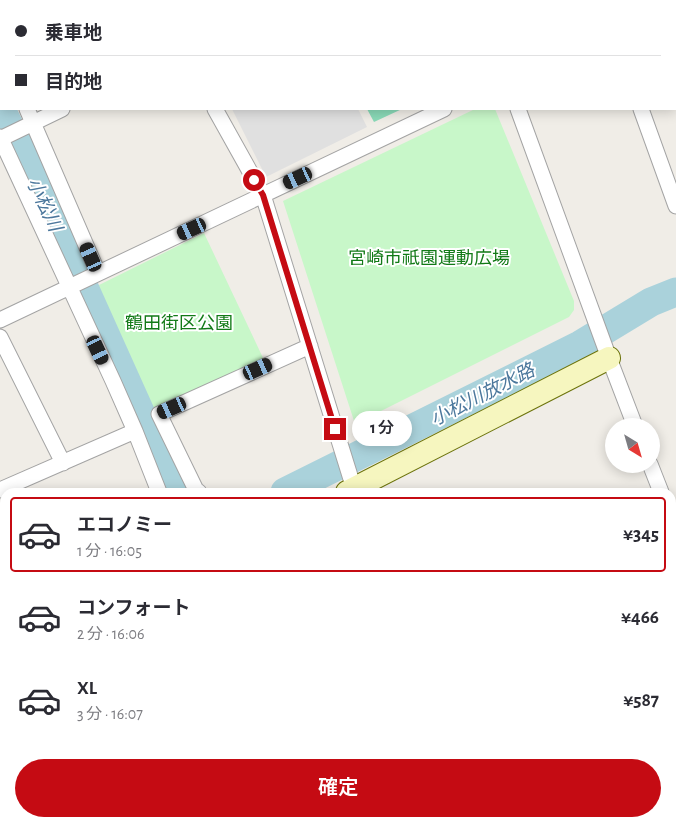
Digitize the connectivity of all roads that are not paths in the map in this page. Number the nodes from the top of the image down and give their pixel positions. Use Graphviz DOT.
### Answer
graph roads {
  1 [pos="27,110"];
  2 [pos="60,110"];
  3 [pos="215,110"];
  4 [pos="442,110"];
  5 [pos="518,110"];
  6 [pos="641,110"];
  7 [pos="33,123"];
  8 [pos="1,138"];
  9 [pos="263,195"];
  10 [pos="676,206"];
  11 [pos="98,274"];
  12 [pos="69,288"];
  13 [pos="0,320"];
  14 [pos="0,337"];
  15 [pos="310,346"];
  16 [pos="607,353"];
  17 [pos="632,418"];
  18 [pos="135,431"];
  19 [pos="64,462"];
  20 [pos="654,473"];
  21 [pos="6,488"];
  22 [pos="157,488"];
  23 [pos="195,488"];
  24 [pos="351,488"];
  25 [pos="358,488"];
  26 [pos="659,488"];
  1 -- 7 [label="street"];
  2 -- 7 [label="street"];
  3 -- 9 [label="street"];
  4 -- 9 [label="street"];
  5 -- 16 [label="street"];
  6 -- 10 [label="street"];
  7 -- 8 [label="street"];
  7 -- 11 [label="street"];
  8 -- 12 [label="street"];
  9 -- 11 [label="street"];
  9 -- 15 [label="street"];
  11 -- 12 [label="street"];
  12 -- 13 [label="street"];
  12 -- 18 [label="street"];
  14 -- 19 [label="street"];
  15 -- 23 [label="street"];
  15 -- 24 [label="street"];
  16 -- 17 [label="street"];
  16 -- 25 [label="street"];
  18 -- 19 [label="street"];
  18 -- 22 [label="street"];
  19 -- 21 [label="street"];
  20 -- 26 [label="street"];
}
